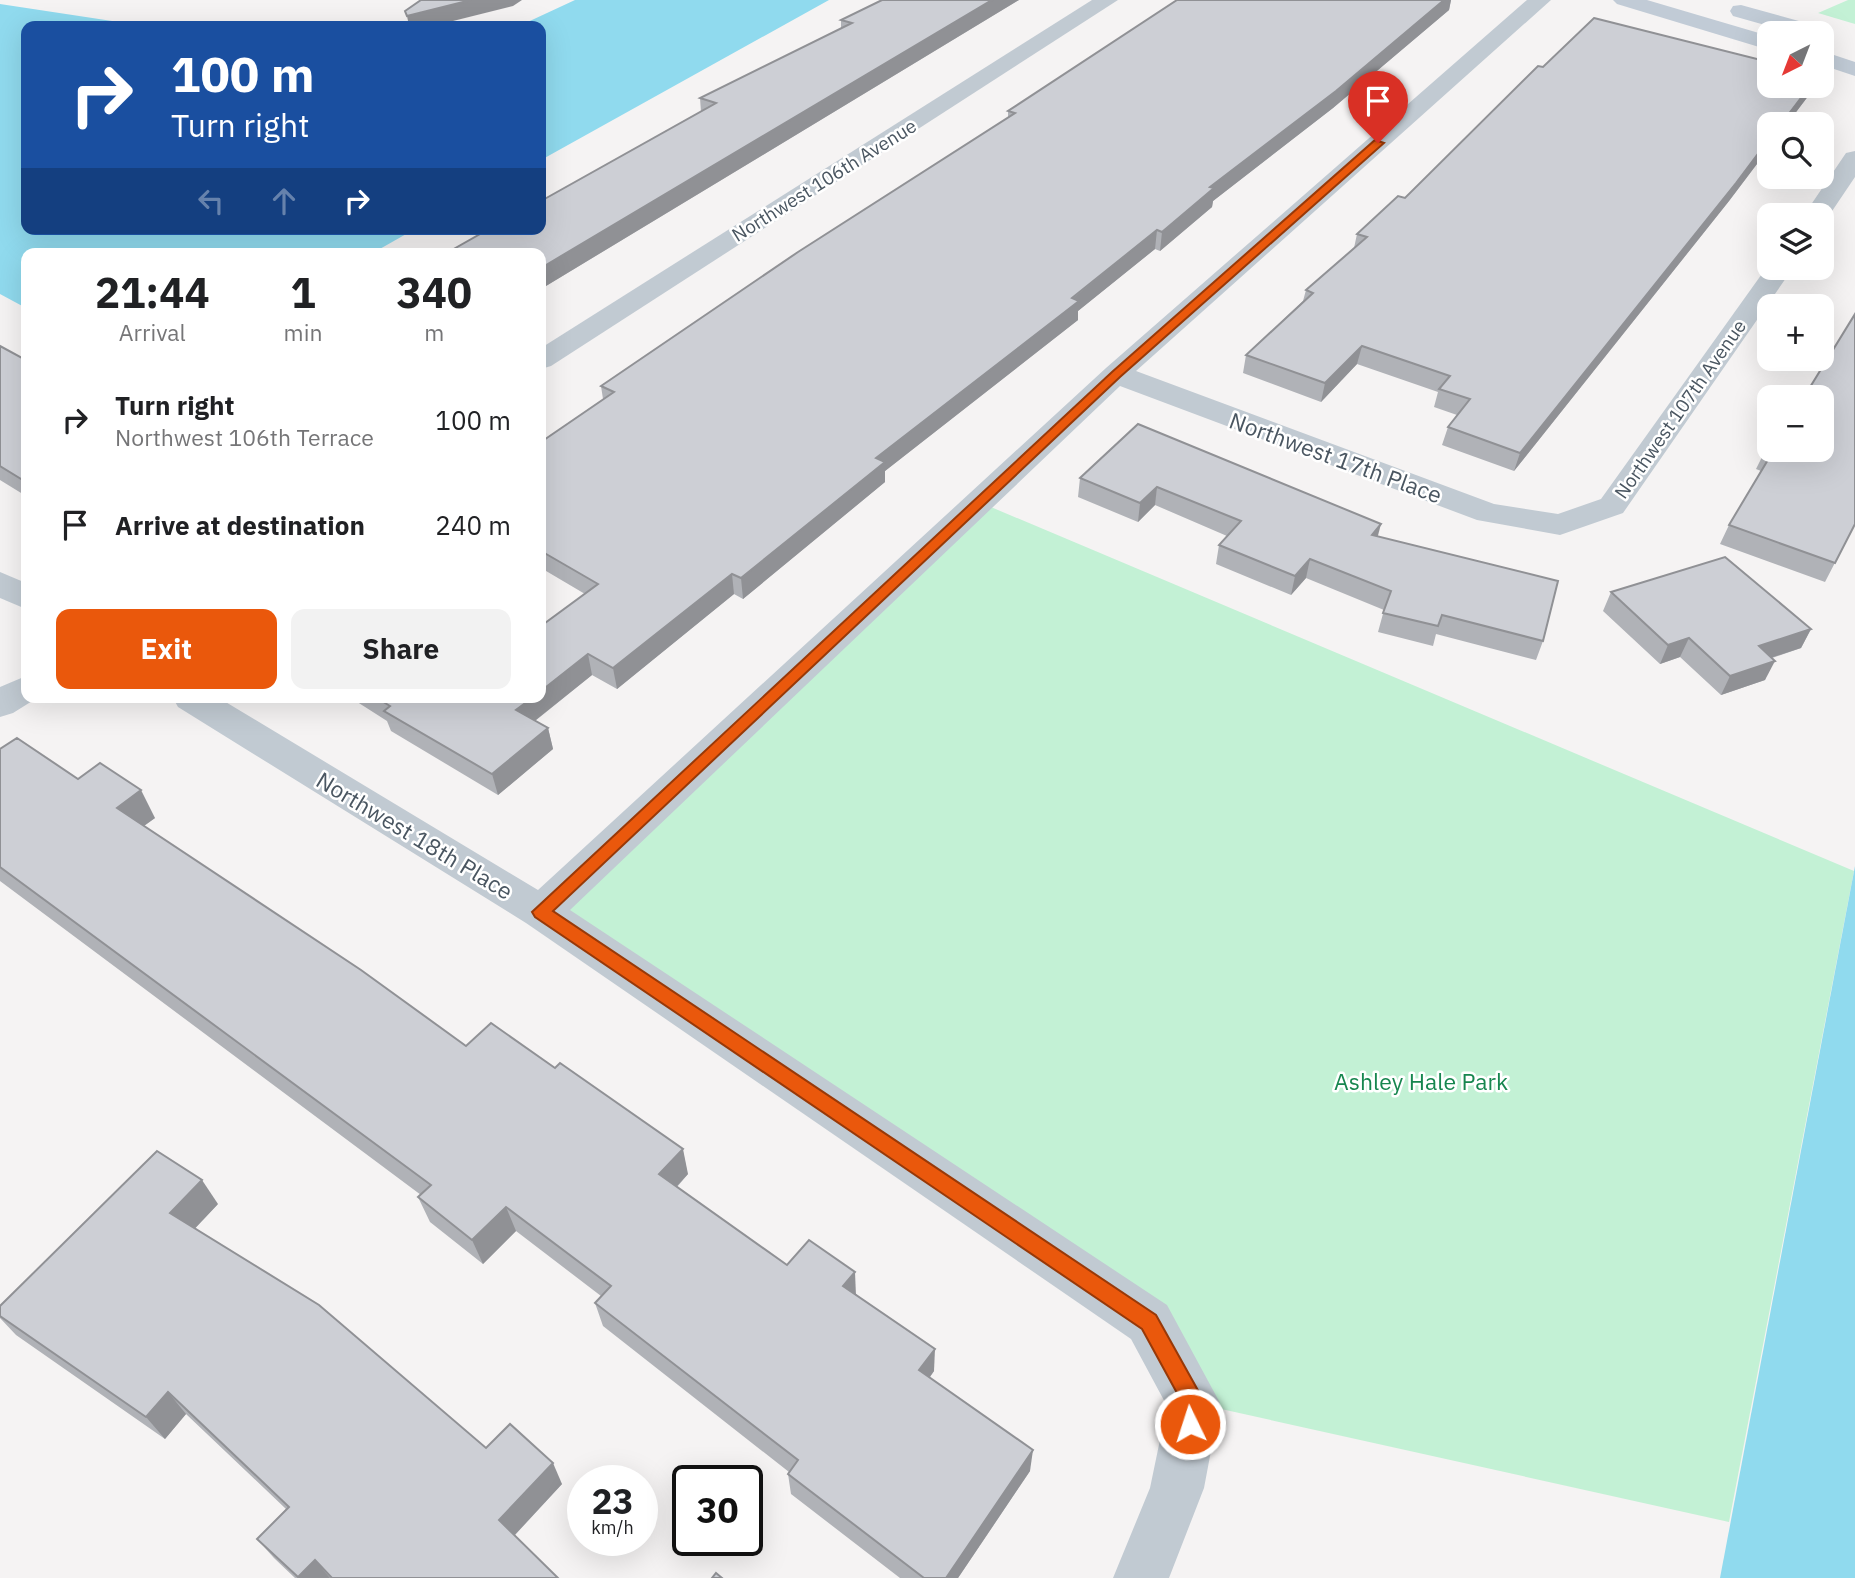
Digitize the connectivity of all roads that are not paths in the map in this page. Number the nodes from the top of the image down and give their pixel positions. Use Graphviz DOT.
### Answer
graph roads {
  1 [pos="1107,0"];
  2 [pos="1540,0"];
  3 [pos="1624,0"];
  4 [pos="1725,6"];
  5 [pos="1776,21"];
  6 [pos="1757,39"];
  7 [pos="1834,62"];
  8 [pos="1855,69"];
  9 [pos="1855,159"];
  10 [pos="1825,203"];
  11 [pos="1772,280"];
  12 [pos="546,357"];
  13 [pos="1116,374"];
  14 [pos="1560,525"];
  15 [pos="0,583"];
  16 [pos="21,595"];
  17 [pos="21,691"];
  18 [pos="199,703"];
  19 [pos="0,705"];
  20 [pos="541,912"];
  21 [pos="1141,1578"];
  1 -- 12 [label="street, Northwest 106th Avenue"];
  2 -- 13 [label="street"];
  3 -- 6 [label="street"];
  4 -- 5 [label="street"];
  7 -- 8 [label="street"];
  9 -- 10 [label="street"];
  11 -- 14 [label="street, Northwest 107th Avenue"];
  13 -- 14 [label="street, Northwest 17th Place"];
  13 -- 20 [label="street"];
  15 -- 16 [label="street"];
  17 -- 19 [label="street"];
  18 -- 20 [label="street, Northwest 18th Place"];
  20 -- 21 [label="street, Northwest 18th Place"];
}
